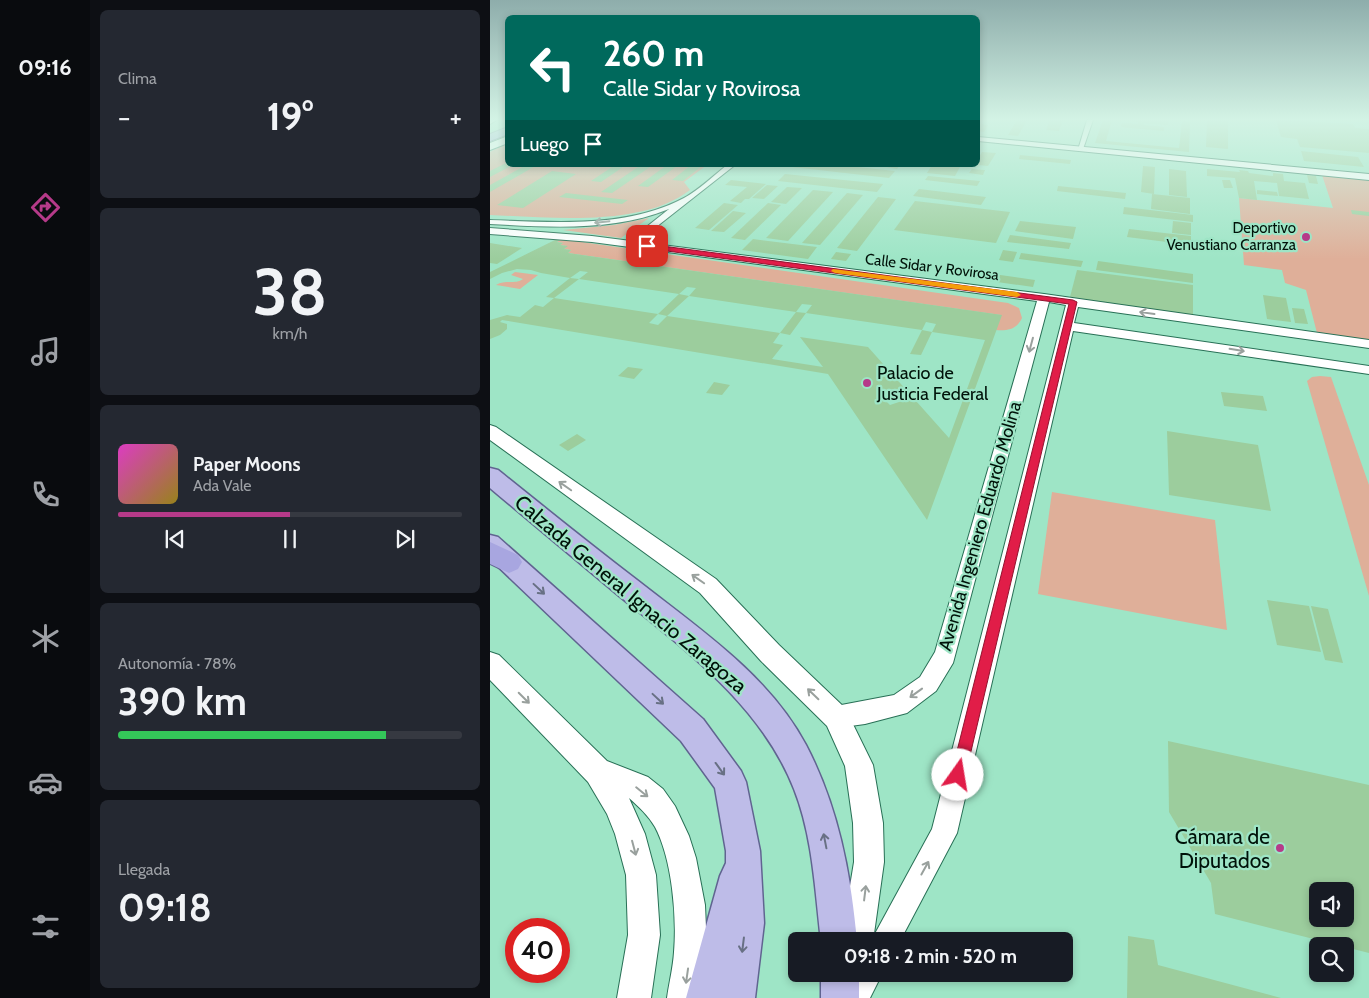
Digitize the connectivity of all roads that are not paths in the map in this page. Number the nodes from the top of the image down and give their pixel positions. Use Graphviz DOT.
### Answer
graph roads {
  1 [pos="729,167"];
  2 [pos="1261,167"];
  3 [pos="1369,177"];
  4 [pos="682,202"];
  5 [pos="490,222"];
  6 [pos="490,231"];
  7 [pos="629,244"];
  8 [pos="1044,298"];
  9 [pos="1073,302"];
  10 [pos="1122,309"];
  11 [pos="1172,316"];
  12 [pos="1067,326"];
  13 [pos="1126,333"];
  14 [pos="1295,344"];
  15 [pos="1369,344"];
  16 [pos="1369,354"];
  17 [pos="1369,370"];
  18 [pos="490,431"];
  19 [pos="490,476"];
  20 [pos="496,553"];
  21 [pos="490,663"];
  22 [pos="836,717"];
  23 [pos="598,772"];
  24 [pos="743,850"];
  25 [pos="838,932"];
  26 [pos="858,932"];
  27 [pos="889,932"];
  28 [pos="840,982"];
  29 [pos="848,982"];
  30 [pos="862,982"];
  31 [pos="634,998"];
  32 [pos="684,998"];
  33 [pos="705,998"];
  34 [pos="736,998"];
  35 [pos="840,998"];
  36 [pos="845,998"];
  37 [pos="853,998"];
  1 -- 4 [label="street"];
  2 -- 3 [label="street"];
  4 -- 5 [label="street, one-way"];
  4 -- 7 [label="street"];
  6 -- 7 [label="street, Calle Sidar y Rovirosa"];
  7 -- 8 [label="street, Calle Sidar y Rovirosa"];
  8 -- 9 [label="street, Calle Sidar y Rovirosa"];
  8 -- 22 [label="street, Avenida Ingeniero Eduardo Molina, one-way"];
  9 -- 10 [label="street, Calle Sidar y Rovirosa"];
  9 -- 12 [label="street, Avenida Ingeniero Eduardo Molina"];
  11 -- 10 [label="street, Calle Sidar y Rovirosa, one-way"];
  10 -- 13 [label="street"];
  11 -- 14 [label="street"];
  11 -- 15 [label="street, Calle Sidar y Rovirosa"];
  12 -- 13 [label="street"];
  27 -- 12 [label="street, Avenida Ingeniero Eduardo Molina, one-way"];
  13 -- 14 [label="street"];
  13 -- 17 [label="street, one-way"];
  14 -- 16 [label="street"];
  22 -- 18 [label="main road, Calzada General Ignacio Zaragoza, one-way"];
  25 -- 19 [label="main road, Calzada General Ignacio Zaragoza, one-way"];
  20 -- 24 [label="main road, one-way"];
  21 -- 23 [label="main road, one-way"];
  26 -- 22 [label="main road, Calzada General Ignacio Zaragoza, one-way"];
  23 -- 31 [label="main road, one-way"];
  23 -- 32 [label="main road, one-way"];
  24 -- 33 [label="main road"];
  24 -- 34 [label="main road, one-way"];
  28 -- 35 [label="main road"];
  29 -- 36 [label="main road"];
  30 -- 37 [label="street"];
}
